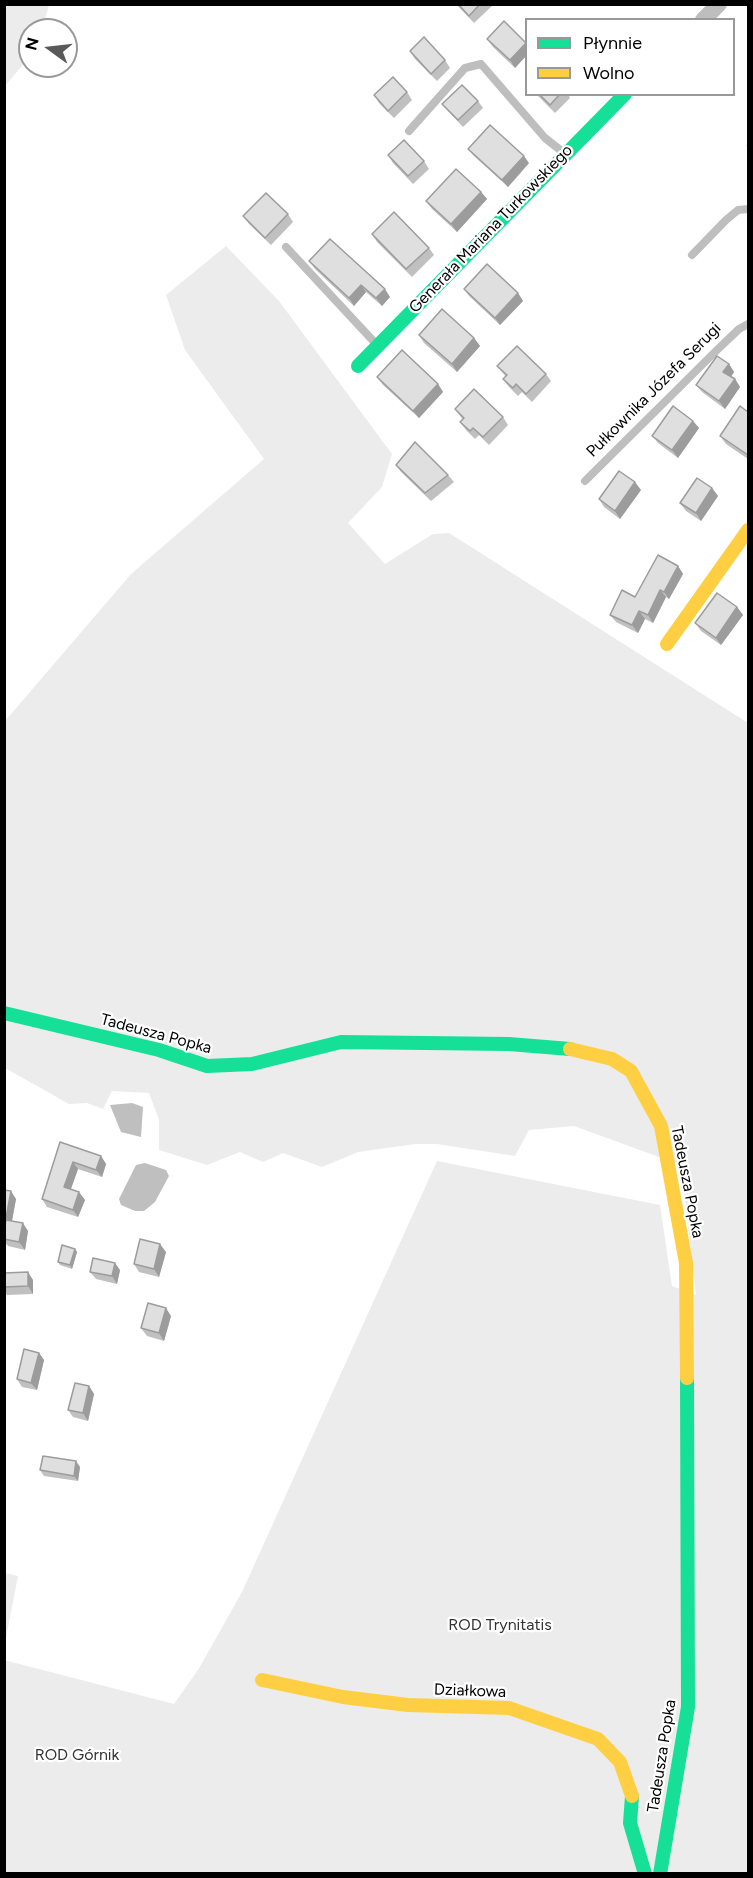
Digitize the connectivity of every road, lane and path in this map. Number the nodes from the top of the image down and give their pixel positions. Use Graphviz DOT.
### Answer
graph roads {
  1 [pos="718,4"];
  2 [pos="705,18"];
  3 [pos="623,96"];
  4 [pos="409,131"];
  5 [pos="564,153"];
  6 [pos="748,208"];
  7 [pos="286,247"];
  8 [pos="692,255"];
  9 [pos="748,324"];
  10 [pos="377,345"];
  11 [pos="358,366"];
  12 [pos="585,481"];
  13 [pos="748,531"];
  14 [pos="667,644"];
  15 [pos="4,1013"];
  16 [pos="262,1680"];
  17 [pos="645,1874"];
  18 [pos="660,1874"];
  1 -- 2 [label="street"];
  3 -- 5 [label="street, Generała Mariana Turkowskiego"];
  4 -- 5 [label="lane"];
  5 -- 10 [label="street, Generała Mariana Turkowskiego"];
  6 -- 8 [label="lane"];
  7 -- 10 [label="lane"];
  9 -- 12 [label="lane, Pułkownika Józefa Serugi"];
  10 -- 11 [label="street, Generała Mariana Turkowskiego"];
  13 -- 14 [label="street"];
  15 -- 18 [label="street, Tadeusza Popka"];
  16 -- 17 [label="street, Działkowa"];
}
